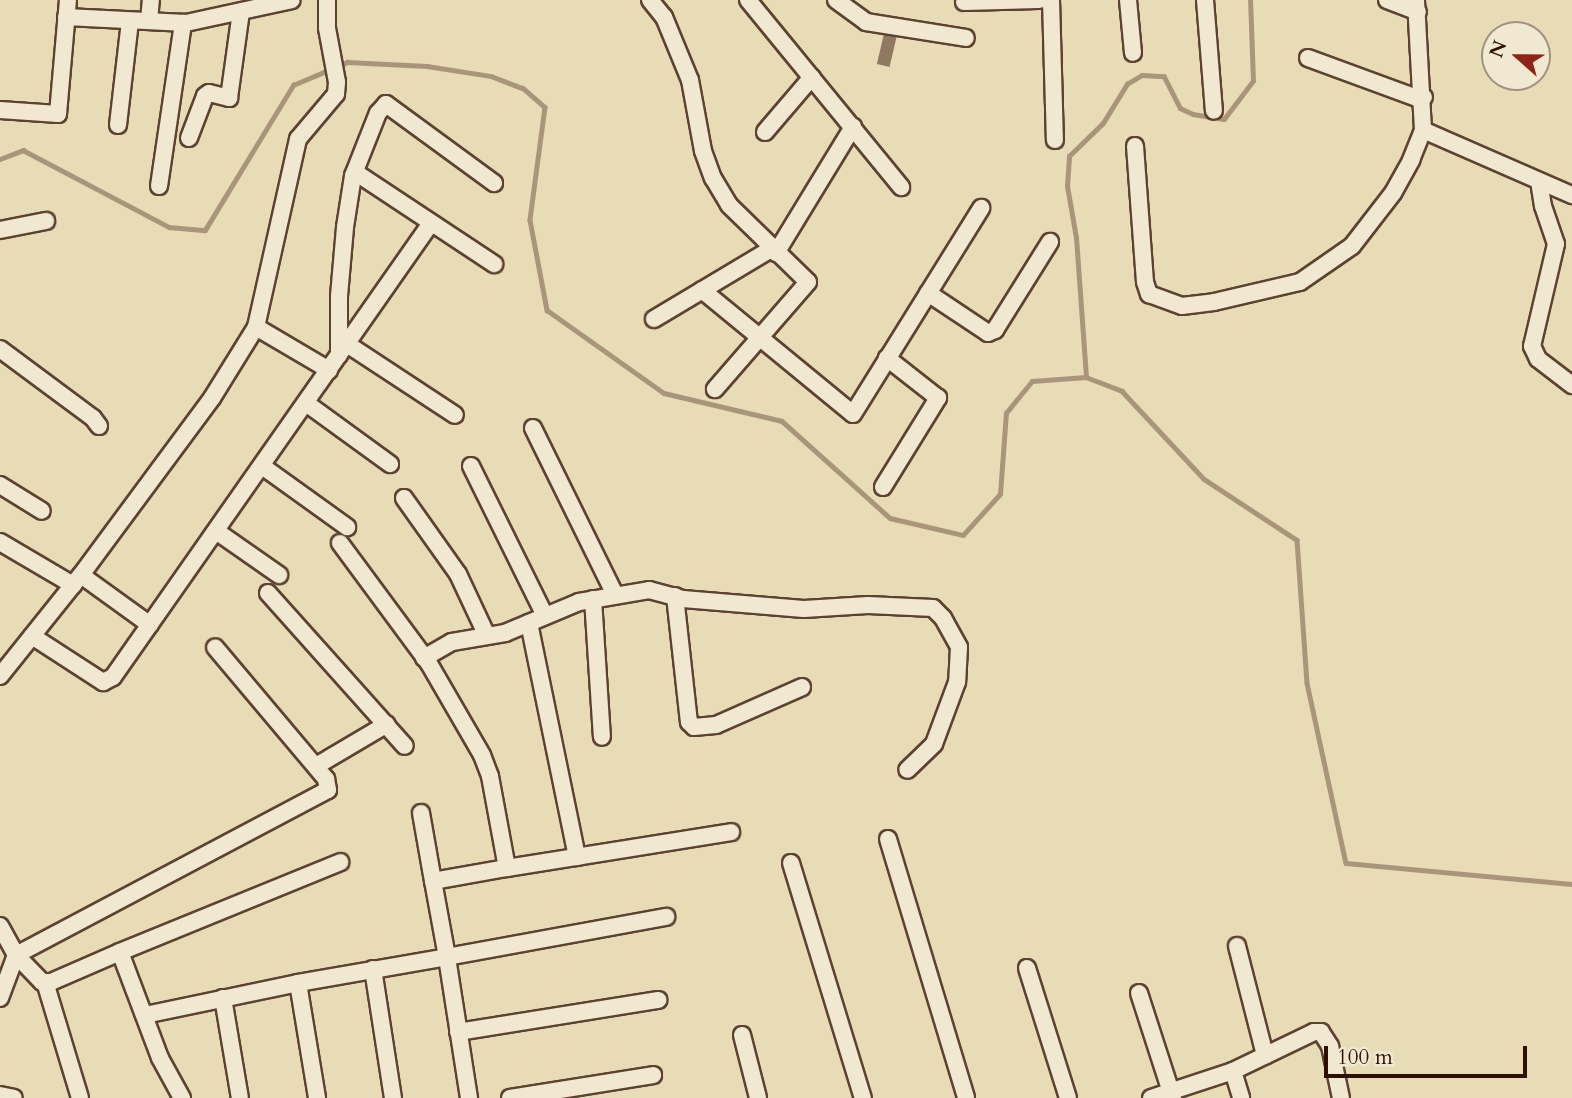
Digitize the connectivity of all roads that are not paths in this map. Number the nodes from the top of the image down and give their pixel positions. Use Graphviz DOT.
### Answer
graph roads {
  1 [pos="68,0"];
  2 [pos="151,0"];
  3 [pos="292,0"];
  4 [pos="327,0"];
  5 [pos="650,0"];
  6 [pos="748,0"];
  7 [pos="836,0"];
  8 [pos="1039,0"];
  9 [pos="1051,0"];
  10 [pos="1128,0"];
  11 [pos="1205,0"];
  12 [pos="1387,0"];
  13 [pos="964,2"];
  14 [pos="1417,6"];
  15 [pos="241,12"];
  16 [pos="66,17"];
  17 [pos="130,22"];
  18 [pos="149,22"];
  19 [pos="183,23"];
  20 [pos="966,38"];
  21 [pos="1133,53"];
  22 [pos="1308,58"];
  23 [pos="812,76"];
  24 [pos="1424,97"];
  25 [pos="0,110"];
  26 [pos="1214,111"];
  27 [pos="118,125"];
  28 [pos="853,127"];
  29 [pos="1423,130"];
  30 [pos="765,132"];
  31 [pos="189,138"];
  32 [pos="1055,140"];
  33 [pos="1135,146"];
  34 [pos="355,172"];
  35 [pos="1539,181"];
  36 [pos="494,183"];
  37 [pos="159,186"];
  38 [pos="901,187"];
  39 [pos="1572,195"];
  40 [pos="981,208"];
  41 [pos="46,221"];
  42 [pos="431,223"];
  43 [pos="0,230"];
  44 [pos="1050,242"];
  45 [pos="774,251"];
  46 [pos="494,264"];
  47 [pos="702,290"];
  48 [pos="928,293"];
  49 [pos="654,319"];
  50 [pos="256,327"];
  51 [pos="760,337"];
  52 [pos="0,349"];
  53 [pos="343,350"];
  54 [pos="887,358"];
  55 [pos="329,370"];
  56 [pos="1572,385"];
  57 [pos="715,389"];
  58 [pos="306,403"];
  59 [pos="455,415"];
  60 [pos="99,426"];
  61 [pos="533,428"];
  62 [pos="390,464"];
  63 [pos="261,466"];
  64 [pos="471,466"];
  65 [pos="0,485"];
  66 [pos="883,487"];
  67 [pos="404,498"];
  68 [pos="42,511"];
  69 [pos="347,527"];
  70 [pos="216,531"];
  71 [pos="0,542"];
  72 [pos="340,543"];
  73 [pos="279,575"];
  74 [pos="77,580"];
  75 [pos="268,593"];
  76 [pos="615,595"];
  77 [pos="675,596"];
  78 [pos="593,599"];
  79 [pos="545,616"];
  80 [pos="529,623"];
  81 [pos="150,625"];
  82 [pos="32,636"];
  83 [pos="488,636"];
  84 [pos="215,647"];
  85 [pos="424,658"];
  86 [pos="0,676"];
  87 [pos="802,687"];
  88 [pos="387,724"];
  89 [pos="601,737"];
  90 [pos="405,746"];
  91 [pos="316,766"];
  92 [pos="907,770"];
  93 [pos="421,813"];
  94 [pos="731,832"];
  95 [pos="888,839"];
  96 [pos="577,857"];
  97 [pos="340,862"];
  98 [pos="791,863"];
  99 [pos="507,869"];
  100 [pos="433,881"];
  101 [pos="666,917"];
  102 [pos="0,926"];
  103 [pos="1237,946"];
  104 [pos="120,952"];
  105 [pos="16,955"];
  106 [pos="447,957"];
  107 [pos="1027,968"];
  108 [pos="373,970"];
  109 [pos="45,982"];
  110 [pos="298,983"];
  111 [pos="1139,993"];
  112 [pos="0,998"];
  113 [pos="223,998"];
  114 [pos="658,1000"];
  115 [pos="145,1015"];
  116 [pos="458,1032"];
  117 [pos="742,1035"];
  118 [pos="1265,1055"];
  119 [pos="1233,1071"];
  120 [pos="653,1075"];
  121 [pos="0,1095"];
  122 [pos="1172,1095"];
  123 [pos="14,1098"];
  124 [pos="80,1098"];
  125 [pos="181,1098"];
  126 [pos="240,1098"];
  127 [pos="317,1098"];
  128 [pos="393,1098"];
  129 [pos="469,1098"];
  130 [pos="510,1098"];
  131 [pos="758,1098"];
  132 [pos="863,1098"];
  133 [pos="966,1098"];
  134 [pos="1068,1098"];
  135 [pos="1151,1098"];
  136 [pos="1241,1098"];
  137 [pos="1341,1098"];
  1 -- 16 [label="street"];
  2 -- 18 [label="street"];
  3 -- 15 [label="street"];
  4 -- 50 [label="street"];
  5 -- 45 [label="street"];
  6 -- 23 [label="street"];
  7 -- 20 [label="street"];
  8 -- 13 [label="street"];
  9 -- 32 [label="street"];
  10 -- 21 [label="street"];
  11 -- 26 [label="street"];
  12 -- 14 [label="street"];
  14 -- 24 [label="street"];
  15 -- 19 [label="street"];
  15 -- 31 [label="street"];
  16 -- 17 [label="street"];
  16 -- 25 [label="street"];
  17 -- 18 [label="street"];
  17 -- 27 [label="street"];
  18 -- 19 [label="street"];
  19 -- 37 [label="street"];
  22 -- 24 [label="street"];
  23 -- 28 [label="street"];
  23 -- 30 [label="street"];
  24 -- 29 [label="street"];
  28 -- 38 [label="street"];
  28 -- 45 [label="street"];
  29 -- 33 [label="street"];
  29 -- 35 [label="street"];
  34 -- 36 [label="street"];
  34 -- 42 [label="street"];
  34 -- 53 [label="street"];
  35 -- 39 [label="street"];
  35 -- 56 [label="street"];
  40 -- 48 [label="street"];
  41 -- 43 [label="street"];
  42 -- 46 [label="street"];
  42 -- 53 [label="street"];
  44 -- 48 [label="street"];
  45 -- 47 [label="street"];
  45 -- 51 [label="street"];
  47 -- 49 [label="street"];
  47 -- 51 [label="street"];
  48 -- 54 [label="street"];
  50 -- 55 [label="street"];
  50 -- 74 [label="street"];
  51 -- 54 [label="street"];
  51 -- 57 [label="street"];
  52 -- 60 [label="street"];
  53 -- 55 [label="street"];
  53 -- 59 [label="street"];
  54 -- 66 [label="street"];
  55 -- 58 [label="street"];
  58 -- 62 [label="street"];
  58 -- 63 [label="street"];
  61 -- 76 [label="street"];
  63 -- 69 [label="street"];
  63 -- 70 [label="street"];
  64 -- 79 [label="street"];
  65 -- 68 [label="street"];
  67 -- 83 [label="street"];
  70 -- 73 [label="street"];
  70 -- 81 [label="street"];
  71 -- 74 [label="street"];
  72 -- 85 [label="street"];
  74 -- 81 [label="street"];
  74 -- 82 [label="street"];
  75 -- 88 [label="street"];
  76 -- 77 [label="street"];
  76 -- 78 [label="street"];
  77 -- 87 [label="street"];
  77 -- 92 [label="street"];
  78 -- 79 [label="street"];
  78 -- 89 [label="street"];
  79 -- 80 [label="street"];
  80 -- 83 [label="street"];
  80 -- 96 [label="street"];
  81 -- 82 [label="street"];
  82 -- 86 [label="street"];
  83 -- 85 [label="street"];
  84 -- 91 [label="street"];
  85 -- 99 [label="street"];
  88 -- 90 [label="street"];
  88 -- 91 [label="street"];
  91 -- 105 [label="street"];
  93 -- 100 [label="street"];
  94 -- 96 [label="street"];
  95 -- 133 [label="street"];
  96 -- 99 [label="street"];
  97 -- 104 [label="street"];
  98 -- 132 [label="street"];
  99 -- 100 [label="street"];
  100 -- 106 [label="street"];
  101 -- 106 [label="street"];
  102 -- 105 [label="street"];
  103 -- 118 [label="street"];
  104 -- 109 [label="street"];
  104 -- 115 [label="street"];
  105 -- 109 [label="street"];
  105 -- 112 [label="street"];
  106 -- 108 [label="street"];
  106 -- 116 [label="street"];
  107 -- 134 [label="street"];
  108 -- 110 [label="street"];
  108 -- 128 [label="street"];
  109 -- 124 [label="street"];
  110 -- 113 [label="street"];
  110 -- 127 [label="street"];
  111 -- 122 [label="street"];
  113 -- 115 [label="street"];
  113 -- 126 [label="street"];
  114 -- 116 [label="street"];
  115 -- 125 [label="street"];
  116 -- 129 [label="street"];
  117 -- 131 [label="street"];
  118 -- 119 [label="street"];
  118 -- 137 [label="street"];
  119 -- 122 [label="street"];
  119 -- 136 [label="street"];
  120 -- 130 [label="street"];
  121 -- 123 [label="street"];
  122 -- 135 [label="street"];
}
